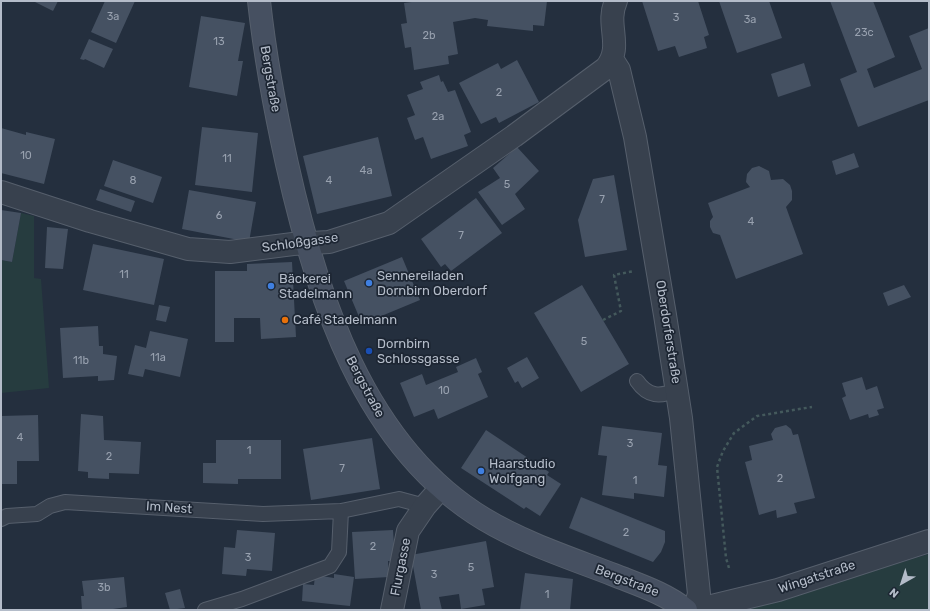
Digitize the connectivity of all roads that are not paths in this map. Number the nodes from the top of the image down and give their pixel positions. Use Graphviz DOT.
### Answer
graph roads {
  1 [pos="259,1"];
  2 [pos="616,1"];
  3 [pos="612,59"];
  4 [pos="1,192"];
  5 [pos="306,243"];
  6 [pos="636,382"];
  7 [pos="677,390"];
  8 [pos="441,488"];
  9 [pos="425,506"];
  10 [pos="341,511"];
  11 [pos="1,519"];
  12 [pos="929,541"];
  13 [pos="205,610"];
  14 [pos="392,610"];
  15 [pos="686,610"];
  16 [pos="694,610"];
  17 [pos="704,610"];
  1 -- 5 [label="main road, Bergstraße"];
  2 -- 3 [label="street"];
  3 -- 5 [label="street, Schloßgasse"];
  3 -- 7 [label="street, Oberdorferstraße"];
  4 -- 5 [label="street, Schloßgasse"];
  5 -- 8 [label="main road, Bergstraße"];
  6 -- 7 [label="lane"];
  7 -- 16 [label="street, Oberdorferstraße"];
  8 -- 9 [label="street, Flurgasse"];
  8 -- 15 [label="main road, Bergstraße"];
  9 -- 10 [label="lane, Im Nest"];
  9 -- 14 [label="street, Flurgasse"];
  10 -- 11 [label="lane, Im Nest"];
  10 -- 13 [label="lane"];
  12 -- 17 [label="street, Wingatstraße"];
}
